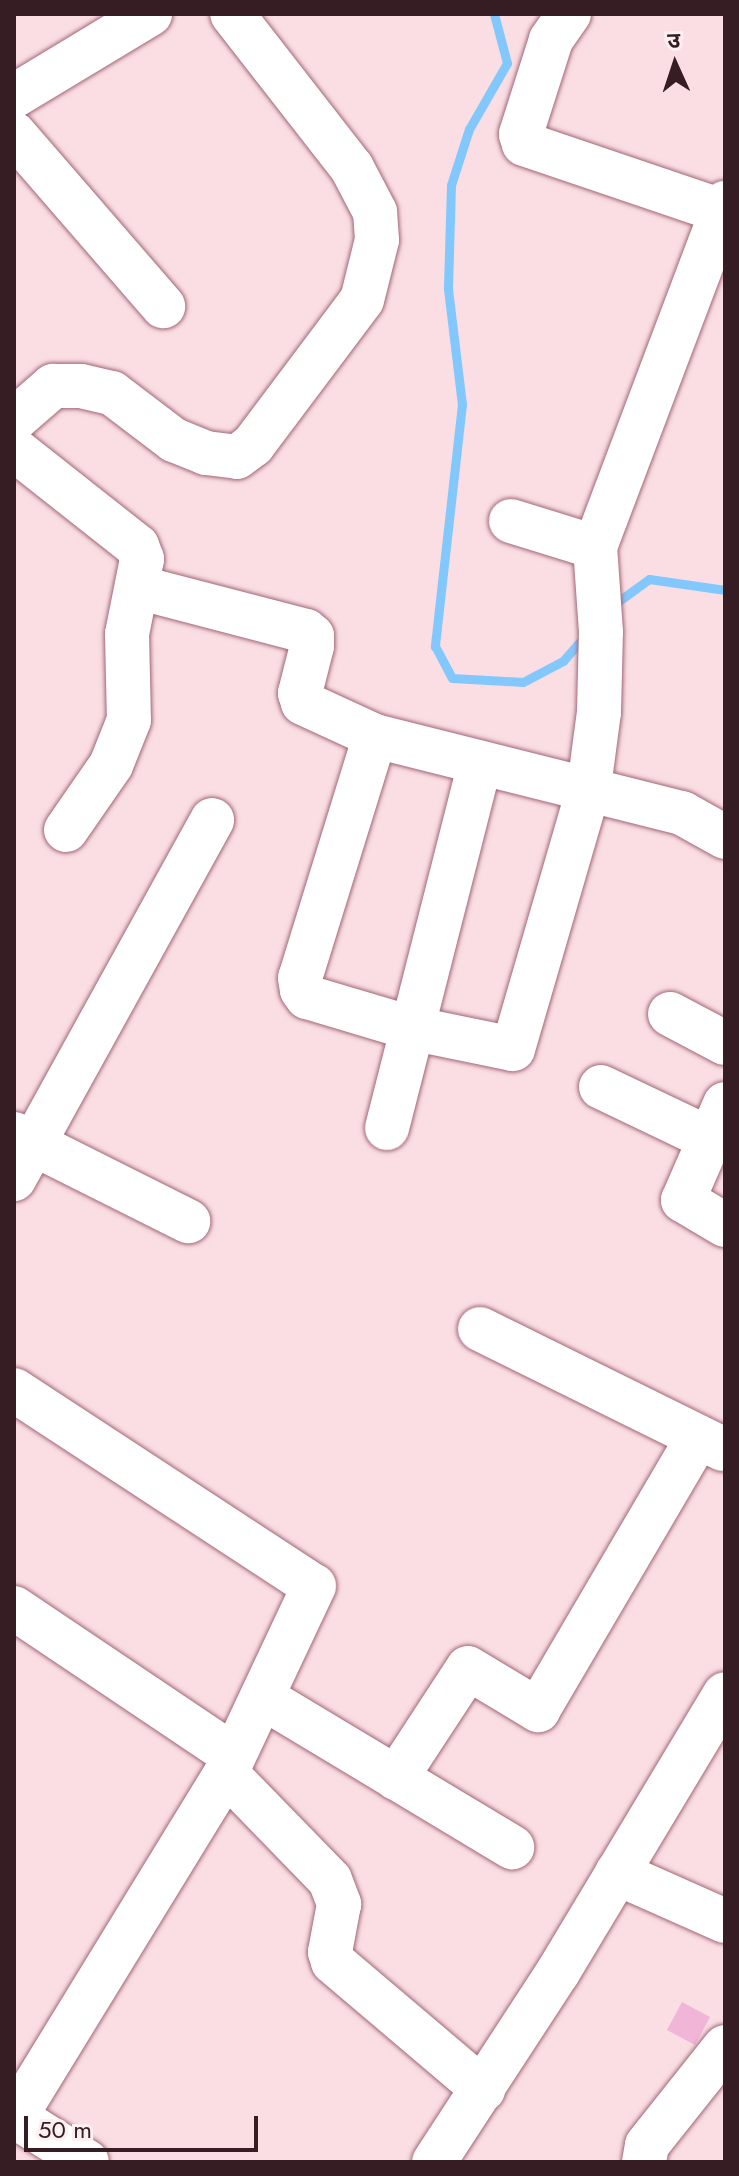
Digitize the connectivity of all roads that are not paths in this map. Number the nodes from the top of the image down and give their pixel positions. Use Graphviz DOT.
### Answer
graph roads {
  1 [pos="150,14"];
  2 [pos="232,14"];
  3 [pos="569,14"];
  4 [pos="14,96"];
  5 [pos="14,134"];
  6 [pos="724,207"];
  7 [pos="163,306"];
  8 [pos="14,420"];
  9 [pos="14,449"];
  10 [pos="511,521"];
  11 [pos="595,547"];
  12 [pos="137,587"];
  13 [pos="375,736"];
  14 [pos="480,763"];
  15 [pos="589,787"];
  16 [pos="212,820"];
  17 [pos="66,830"];
  18 [pos="725,837"];
  19 [pos="670,1014"];
  20 [pos="411,1028"];
  21 [pos="725,1043"];
  22 [pos="601,1087"];
  23 [pos="717,1122"];
  24 [pos="387,1128"];
  25 [pos="21,1151"];
  26 [pos="188,1221"];
  27 [pos="725,1225"];
  28 [pos="480,1329"];
  29 [pos="14,1390"];
  30 [pos="711,1445"];
  31 [pos="14,1608"];
  32 [pos="725,1694"];
  33 [pos="262,1697"];
  34 [pos="230,1765"];
  35 [pos="396,1778"];
  36 [pos="512,1847"];
  37 [pos="617,1873"];
  38 [pos="725,1921"];
  39 [pos="725,2047"];
  40 [pos="483,2089"];
  41 [pos="15,2117"];
  42 [pos="87,2162"];
  43 [pos="434,2162"];
  44 [pos="644,2162"];
  1 -- 4 [label="street"];
  2 -- 8 [label="street"];
  3 -- 6 [label="street"];
  5 -- 7 [label="street"];
  6 -- 11 [label="street"];
  9 -- 12 [label="street"];
  10 -- 11 [label="street"];
  11 -- 15 [label="street"];
  12 -- 13 [label="street"];
  12 -- 17 [label="street"];
  13 -- 14 [label="street"];
  13 -- 20 [label="street"];
  14 -- 15 [label="street"];
  14 -- 20 [label="street"];
  15 -- 18 [label="street"];
  15 -- 20 [label="street"];
  16 -- 25 [label="street"];
  19 -- 21 [label="street"];
  20 -- 24 [label="street"];
  22 -- 23 [label="street"];
  23 -- 27 [label="street"];
  25 -- 26 [label="street"];
  28 -- 30 [label="street"];
  29 -- 33 [label="street"];
  30 -- 35 [label="street"];
  31 -- 34 [label="street"];
  32 -- 37 [label="street"];
  33 -- 34 [label="street"];
  33 -- 35 [label="street"];
  34 -- 40 [label="street"];
  34 -- 41 [label="street"];
  35 -- 36 [label="street"];
  37 -- 38 [label="street"];
  37 -- 40 [label="street"];
  39 -- 44 [label="street"];
  40 -- 43 [label="street"];
  41 -- 42 [label="street"];
}
